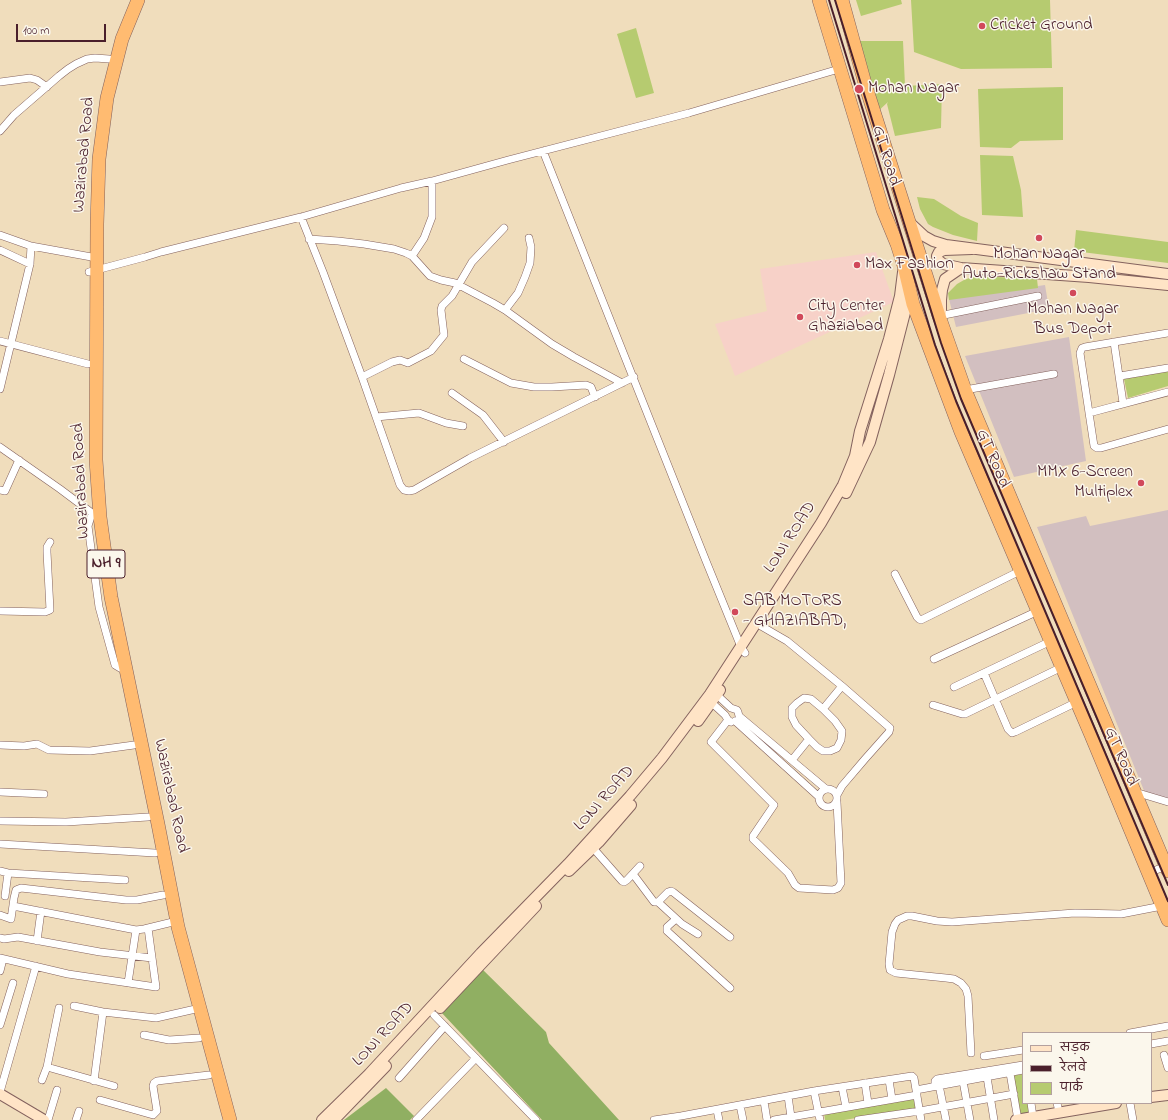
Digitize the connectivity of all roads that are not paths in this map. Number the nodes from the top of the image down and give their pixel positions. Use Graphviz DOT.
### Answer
graph roads {
  1 [pos="130,0"];
  2 [pos="138,0"];
  3 [pos="819,0"];
  4 [pos="842,0"];
  5 [pos="109,58"];
  6 [pos="840,69"];
  7 [pos="0,82"];
  8 [pos="47,87"];
  9 [pos="0,131"];
  10 [pos="543,151"];
  11 [pos="432,181"];
  12 [pos="301,217"];
  13 [pos="910,223"];
  14 [pos="504,228"];
  15 [pos="0,235"];
  16 [pos="529,238"];
  17 [pos="309,239"];
  18 [pos="31,246"];
  19 [pos="972,249"];
  20 [pos="0,250"];
  21 [pos="1015,254"];
  22 [pos="412,256"];
  23 [pos="30,264"];
  24 [pos="93,264"];
  25 [pos="904,266"];
  26 [pos="961,268"];
  27 [pos="1012,271"];
  28 [pos="1168,274"];
  29 [pos="458,284"];
  30 [pos="1168,285"];
  31 [pos="911,292"];
  32 [pos="1038,296"];
  33 [pos="505,310"];
  34 [pos="940,316"];
  35 [pos="1168,333"];
  36 [pos="0,341"];
  37 [pos="1114,342"];
  38 [pos="11,344"];
  39 [pos="464,359"];
  40 [pos="88,364"];
  41 [pos="1168,368"];
  42 [pos="1054,374"];
  43 [pos="1120,376"];
  44 [pos="362,377"];
  45 [pos="634,377"];
  46 [pos="622,383"];
  47 [pos="0,389"];
  48 [pos="965,390"];
  49 [pos="1168,392"];
  50 [pos="452,393"];
  51 [pos="595,397"];
  52 [pos="1123,403"];
  53 [pos="1089,413"];
  54 [pos="376,416"];
  55 [pos="464,426"];
  56 [pos="1168,429"];
  57 [pos="504,442"];
  58 [pos="0,447"];
  59 [pos="859,458"];
  60 [pos="19,460"];
  61 [pos="0,490"];
  62 [pos="96,512"];
  63 [pos="50,542"];
  64 [pos="805,552"];
  65 [pos="1020,571"];
  66 [pos="895,574"];
  67 [pos="0,611"];
  68 [pos="1038,611"];
  69 [pos="761,626"];
  70 [pos="1051,641"];
  71 [pos="743,650"];
  72 [pos="934,660"];
  73 [pos="1062,667"];
  74 [pos="984,672"];
  75 [pos="842,686"];
  76 [pos="954,687"];
  77 [pos="715,699"];
  78 [pos="996,700"];
  79 [pos="1077,702"];
  80 [pos="933,705"];
  81 [pos="730,708"];
  82 [pos="823,710"];
  83 [pos="732,718"];
  84 [pos="809,739"];
  85 [pos="0,745"];
  86 [pos="134,745"];
  87 [pos="792,760"];
  88 [pos="826,789"];
  89 [pos="0,792"];
  90 [pos="1135,792"];
  91 [pos="44,794"];
  92 [pos="819,797"];
  93 [pos="837,798"];
  94 [pos="1168,802"];
  95 [pos="148,816"];
  96 [pos="0,821"];
  97 [pos="0,844"];
  98 [pos="592,848"];
  99 [pos="155,852"];
  100 [pos="640,866"];
  101 [pos="1167,867"];
  102 [pos="0,872"];
  103 [pos="8,873"];
  104 [pos="1149,873"];
  105 [pos="633,874"];
  106 [pos="125,880"];
  107 [pos="3,895"];
  108 [pos="163,895"];
  109 [pos="14,898"];
  110 [pos="658,902"];
  111 [pos="13,906"];
  112 [pos="1162,906"];
  113 [pos="41,911"];
  114 [pos="0,915"];
  115 [pos="676,919"];
  116 [pos="1168,920"];
  117 [pos="173,922"];
  118 [pos="148,928"];
  119 [pos="136,930"];
  120 [pos="698,934"];
  121 [pos="730,936"];
  122 [pos="0,938"];
  123 [pos="37,941"];
  124 [pos="132,956"];
  125 [pos="152,958"];
  126 [pos="2,959"];
  127 [pos="36,966"];
  128 [pos="0,971"];
  129 [pos="13,983"];
  130 [pos="128,983"];
  131 [pos="730,988"];
  132 [pos="74,1006"];
  133 [pos="60,1008"];
  134 [pos="196,1009"];
  135 [pos="103,1012"];
  136 [pos="434,1015"];
  137 [pos="0,1025"];
  138 [pos="445,1026"];
  139 [pos="1168,1026"];
  140 [pos="1135,1032"];
  141 [pos="144,1035"];
  142 [pos="199,1038"];
  143 [pos="1168,1041"];
  144 [pos="1152,1044"];
  145 [pos="1022,1050"];
  146 [pos="971,1053"];
  147 [pos="1164,1055"];
  148 [pos="984,1056"];
  149 [pos="476,1058"];
  150 [pos="1022,1065"];
  151 [pos="47,1067"];
  152 [pos="1168,1068"];
  153 [pos="1022,1070"];
  154 [pos="1010,1073"];
  155 [pos="209,1075"];
  156 [pos="987,1077"];
  157 [pos="399,1078"];
  158 [pos="42,1080"];
  159 [pos="889,1080"];
  160 [pos="94,1081"];
  161 [pos="963,1081"];
  162 [pos="365,1083"];
  163 [pos="865,1083"];
  164 [pos="114,1086"];
  165 [pos="937,1086"];
  166 [pos="842,1087"];
  167 [pos="57,1090"];
  168 [pos="814,1091"];
  169 [pos="917,1092"];
  170 [pos="0,1093"];
  171 [pos="1014,1094"];
  172 [pos="1168,1095"];
  173 [pos="788,1096"];
  174 [pos="1152,1097"];
  175 [pos="990,1098"];
  176 [pos="892,1099"];
  177 [pos="100,1100"];
  178 [pos="764,1101"];
  179 [pos="967,1102"];
  180 [pos="868,1104"];
  181 [pos="1031,1104"];
  182 [pos="1104,1104"];
  183 [pos="1130,1104"];
  184 [pos="740,1105"];
  185 [pos="1093,1105"];
  186 [pos="846,1107"];
  187 [pos="943,1107"];
  188 [pos="1058,1108"];
  189 [pos="717,1110"];
  190 [pos="79,1111"];
  191 [pos="920,1111"];
  192 [pos="818,1112"];
  193 [pos="694,1117"];
  194 [pos="792,1117"];
  195 [pos="896,1117"];
  196 [pos="1033,1117"];
  197 [pos="669,1119"];
  198 [pos="871,1119"];
  199 [pos="44,1120"];
  200 [pos="48,1120"];
  201 [pos="76,1120"];
  202 [pos="222,1120"];
  203 [pos="230,1120"];
  204 [pos="322,1120"];
  205 [pos="334,1120"];
  206 [pos="416,1120"];
  207 [pos="536,1120"];
  208 [pos="654,1120"];
  209 [pos="719,1120"];
  210 [pos="743,1120"];
  211 [pos="767,1120"];
  212 [pos="774,1120"];
  213 [pos="820,1120"];
  214 [pos="858,1120"];
  215 [pos="921,1120"];
  216 [pos="946,1120"];
  217 [pos="970,1120"];
  218 [pos="994,1120"];
  219 [pos="1017,1120"];
  220 [pos="1133,1120"];
  1 -- 5 [label="highway, Wazirabad Road / NH 9"];
  2 -- 24 [label="highway, Wazirabad Road / NH 9"];
  3 -- 6 [label="highway, GT Road"];
  4 -- 13 [label="highway, GT Road"];
  5 -- 8 [label="street"];
  5 -- 24 [label="highway, Wazirabad Road / NH 9"];
  6 -- 10 [label="street"];
  6 -- 25 [label="highway, GT Road"];
  7 -- 8 [label="street"];
  8 -- 9 [label="street"];
  10 -- 11 [label="street"];
  10 -- 45 [label="street"];
  11 -- 12 [label="street"];
  11 -- 22 [label="street"];
  12 -- 17 [label="street"];
  12 -- 24 [label="street"];
  13 -- 19 [label="street"];
  13 -- 34 [label="highway, GT Road"];
  14 -- 29 [label="street"];
  15 -- 18 [label="street"];
  16 -- 33 [label="street"];
  17 -- 22 [label="street"];
  17 -- 44 [label="street"];
  18 -- 23 [label="street"];
  18 -- 24 [label="street"];
  19 -- 21 [label="street"];
  19 -- 26 [label="street"];
  20 -- 23 [label="street"];
  21 -- 27 [label="street"];
  21 -- 28 [label="street"];
  22 -- 29 [label="street"];
  23 -- 38 [label="street"];
  24 -- 40 [label="highway, Wazirabad Road / NH 9"];
  24 -- 62 [label="highway, Wazirabad Road / NH 9"];
  25 -- 31 [label="highway, GT Road"];
  25 -- 59 [label="street"];
  26 -- 27 [label="street"];
  26 -- 34 [label="street"];
  27 -- 30 [label="street"];
  29 -- 33 [label="street"];
  29 -- 44 [label="street"];
  31 -- 59 [label="street"];
  31 -- 65 [label="highway, GT Road"];
  32 -- 34 [label="street"];
  33 -- 46 [label="street"];
  34 -- 48 [label="highway, GT Road"];
  35 -- 37 [label="street"];
  36 -- 38 [label="street"];
  37 -- 43 [label="street"];
  37 -- 53 [label="street"];
  38 -- 40 [label="street"];
  38 -- 47 [label="street"];
  39 -- 51 [label="street"];
  40 -- 62 [label="highway, Wazirabad Road / NH 9"];
  41 -- 43 [label="street"];
  42 -- 48 [label="street"];
  43 -- 52 [label="street"];
  44 -- 54 [label="street"];
  45 -- 46 [label="street"];
  45 -- 71 [label="street"];
  46 -- 51 [label="street"];
  48 -- 90 [label="highway, GT Road"];
  49 -- 52 [label="street"];
  50 -- 57 [label="street"];
  51 -- 57 [label="street"];
  52 -- 53 [label="street"];
  53 -- 56 [label="street"];
  54 -- 55 [label="street"];
  54 -- 57 [label="street"];
  58 -- 60 [label="street"];
  59 -- 64 [label="street, LONI ROAD"];
  60 -- 61 [label="street"];
  60 -- 62 [label="street"];
  62 -- 86 [label="highway, Wazirabad Road / NH 9"];
  62 -- 117 [label="highway, Wazirabad Road / NH 9"];
  63 -- 67 [label="street"];
  64 -- 69 [label="street, LONI ROAD"];
  64 -- 71 [label="street, LONI ROAD"];
  65 -- 66 [label="street"];
  65 -- 68 [label="highway, GT Road"];
  68 -- 70 [label="highway, GT Road"];
  68 -- 72 [label="street"];
  69 -- 71 [label="street, LONI ROAD"];
  69 -- 75 [label="street"];
  70 -- 73 [label="highway, GT Road"];
  70 -- 74 [label="street"];
  71 -- 77 [label="street, LONI ROAD"];
  71 -- 162 [label="street, LONI ROAD"];
  73 -- 78 [label="street"];
  73 -- 79 [label="highway, GT Road"];
  74 -- 76 [label="street"];
  74 -- 78 [label="street"];
  75 -- 82 [label="street"];
  75 -- 93 [label="street"];
  77 -- 81 [label="street"];
  77 -- 83 [label="street"];
  77 -- 98 [label="street, LONI ROAD"];
  78 -- 79 [label="street"];
  78 -- 80 [label="street"];
  79 -- 104 [label="highway, GT Road"];
  81 -- 83 [label="street"];
  81 -- 83 [label="street"];
  82 -- 84 [label="street"];
  82 -- 84 [label="street"];
  83 -- 87 [label="street"];
  83 -- 92 [label="street"];
  83 -- 93 [label="street"];
  84 -- 87 [label="street"];
  85 -- 86 [label="street"];
  86 -- 95 [label="highway, Wazirabad Road / NH 9"];
  87 -- 88 [label="street"];
  88 -- 92 [label="street"];
  88 -- 93 [label="street"];
  89 -- 91 [label="street"];
  90 -- 94 [label="street"];
  90 -- 101 [label="highway, GT Road"];
  92 -- 93 [label="street"];
  95 -- 96 [label="street"];
  95 -- 99 [label="highway, Wazirabad Road / NH 9"];
  97 -- 99 [label="street"];
  98 -- 105 [label="street"];
  98 -- 136 [label="street, LONI ROAD"];
  99 -- 108 [label="highway, Wazirabad Road / NH 9"];
  100 -- 105 [label="street"];
  101 -- 104 [label="street"];
  102 -- 103 [label="street"];
  103 -- 106 [label="street"];
  103 -- 107 [label="street"];
  104 -- 112 [label="highway, GT Road"];
  105 -- 110 [label="street"];
  107 -- 109 [label="street"];
  108 -- 109 [label="street"];
  108 -- 117 [label="highway, Wazirabad Road / NH 9"];
  109 -- 111 [label="street"];
  110 -- 115 [label="street"];
  110 -- 121 [label="street"];
  111 -- 113 [label="street"];
  111 -- 114 [label="street"];
  112 -- 116 [label="highway, GT Road"];
  112 -- 146 [label="street"];
  113 -- 119 [label="street"];
  113 -- 123 [label="street"];
  115 -- 120 [label="street"];
  115 -- 131 [label="street"];
  117 -- 118 [label="street"];
  117 -- 134 [label="highway, Wazirabad Road / NH 9"];
  118 -- 119 [label="street"];
  118 -- 125 [label="street"];
  119 -- 124 [label="street"];
  122 -- 123 [label="street"];
  123 -- 124 [label="street"];
  124 -- 125 [label="street"];
  124 -- 130 [label="street"];
  125 -- 130 [label="street"];
  126 -- 127 [label="street"];
  126 -- 128 [label="street"];
  127 -- 130 [label="street"];
  127 -- 170 [label="street"];
  129 -- 137 [label="street"];
  132 -- 135 [label="street"];
  133 -- 151 [label="street"];
  134 -- 135 [label="street"];
  134 -- 142 [label="highway, Wazirabad Road / NH 9"];
  134 -- 203 [label="highway, Wazirabad Road / NH 9"];
  135 -- 160 [label="street"];
  136 -- 138 [label="street"];
  136 -- 162 [label="street, LONI ROAD"];
  138 -- 149 [label="street"];
  138 -- 157 [label="street"];
  139 -- 140 [label="street"];
  141 -- 142 [label="street"];
  142 -- 155 [label="highway, Wazirabad Road / NH 9"];
  143 -- 144 [label="street"];
  145 -- 148 [label="street"];
  147 -- 152 [label="street"];
  149 -- 206 [label="street"];
  149 -- 207 [label="street"];
  150 -- 165 [label="street"];
  151 -- 158 [label="street"];
  151 -- 160 [label="street"];
  153 -- 154 [label="street"];
  154 -- 156 [label="street"];
  154 -- 171 [label="street"];
  155 -- 177 [label="street"];
  155 -- 202 [label="highway, Wazirabad Road / NH 9"];
  156 -- 161 [label="street"];
  156 -- 175 [label="street"];
  159 -- 163 [label="street"];
  159 -- 169 [label="street"];
  159 -- 176 [label="street"];
  160 -- 164 [label="street"];
  161 -- 165 [label="street"];
  161 -- 179 [label="street"];
  162 -- 204 [label="street, LONI ROAD"];
  162 -- 205 [label="street, LONI ROAD"];
  163 -- 166 [label="street"];
  163 -- 180 [label="street"];
  165 -- 169 [label="street"];
  165 -- 187 [label="street"];
  166 -- 168 [label="street"];
  166 -- 186 [label="street"];
  167 -- 200 [label="street"];
  168 -- 173 [label="street"];
  168 -- 192 [label="street"];
  169 -- 176 [label="street"];
  169 -- 191 [label="street"];
  170 -- 199 [label="street"];
  171 -- 175 [label="street"];
  171 -- 219 [label="street"];
  172 -- 174 [label="street"];
  173 -- 178 [label="street"];
  173 -- 194 [label="street"];
  175 -- 179 [label="street"];
  175 -- 218 [label="street"];
  176 -- 180 [label="street"];
  178 -- 184 [label="street"];
  178 -- 211 [label="street"];
  179 -- 187 [label="street"];
  179 -- 217 [label="street"];
  180 -- 186 [label="street"];
  181 -- 196 [label="street"];
  182 -- 185 [label="street"];
  183 -- 220 [label="street"];
  184 -- 189 [label="street"];
  184 -- 210 [label="street"];
  185 -- 188 [label="street"];
  186 -- 192 [label="street"];
  187 -- 191 [label="street"];
  187 -- 216 [label="street"];
  188 -- 196 [label="street"];
  189 -- 193 [label="street"];
  189 -- 209 [label="street"];
  190 -- 201 [label="street"];
  191 -- 195 [label="street"];
  191 -- 215 [label="street"];
  192 -- 194 [label="street"];
  192 -- 213 [label="street"];
  193 -- 197 [label="street"];
  194 -- 212 [label="street"];
  195 -- 198 [label="street"];
  196 -- 219 [label="street"];
  197 -- 208 [label="street"];
  198 -- 214 [label="street"];
}
